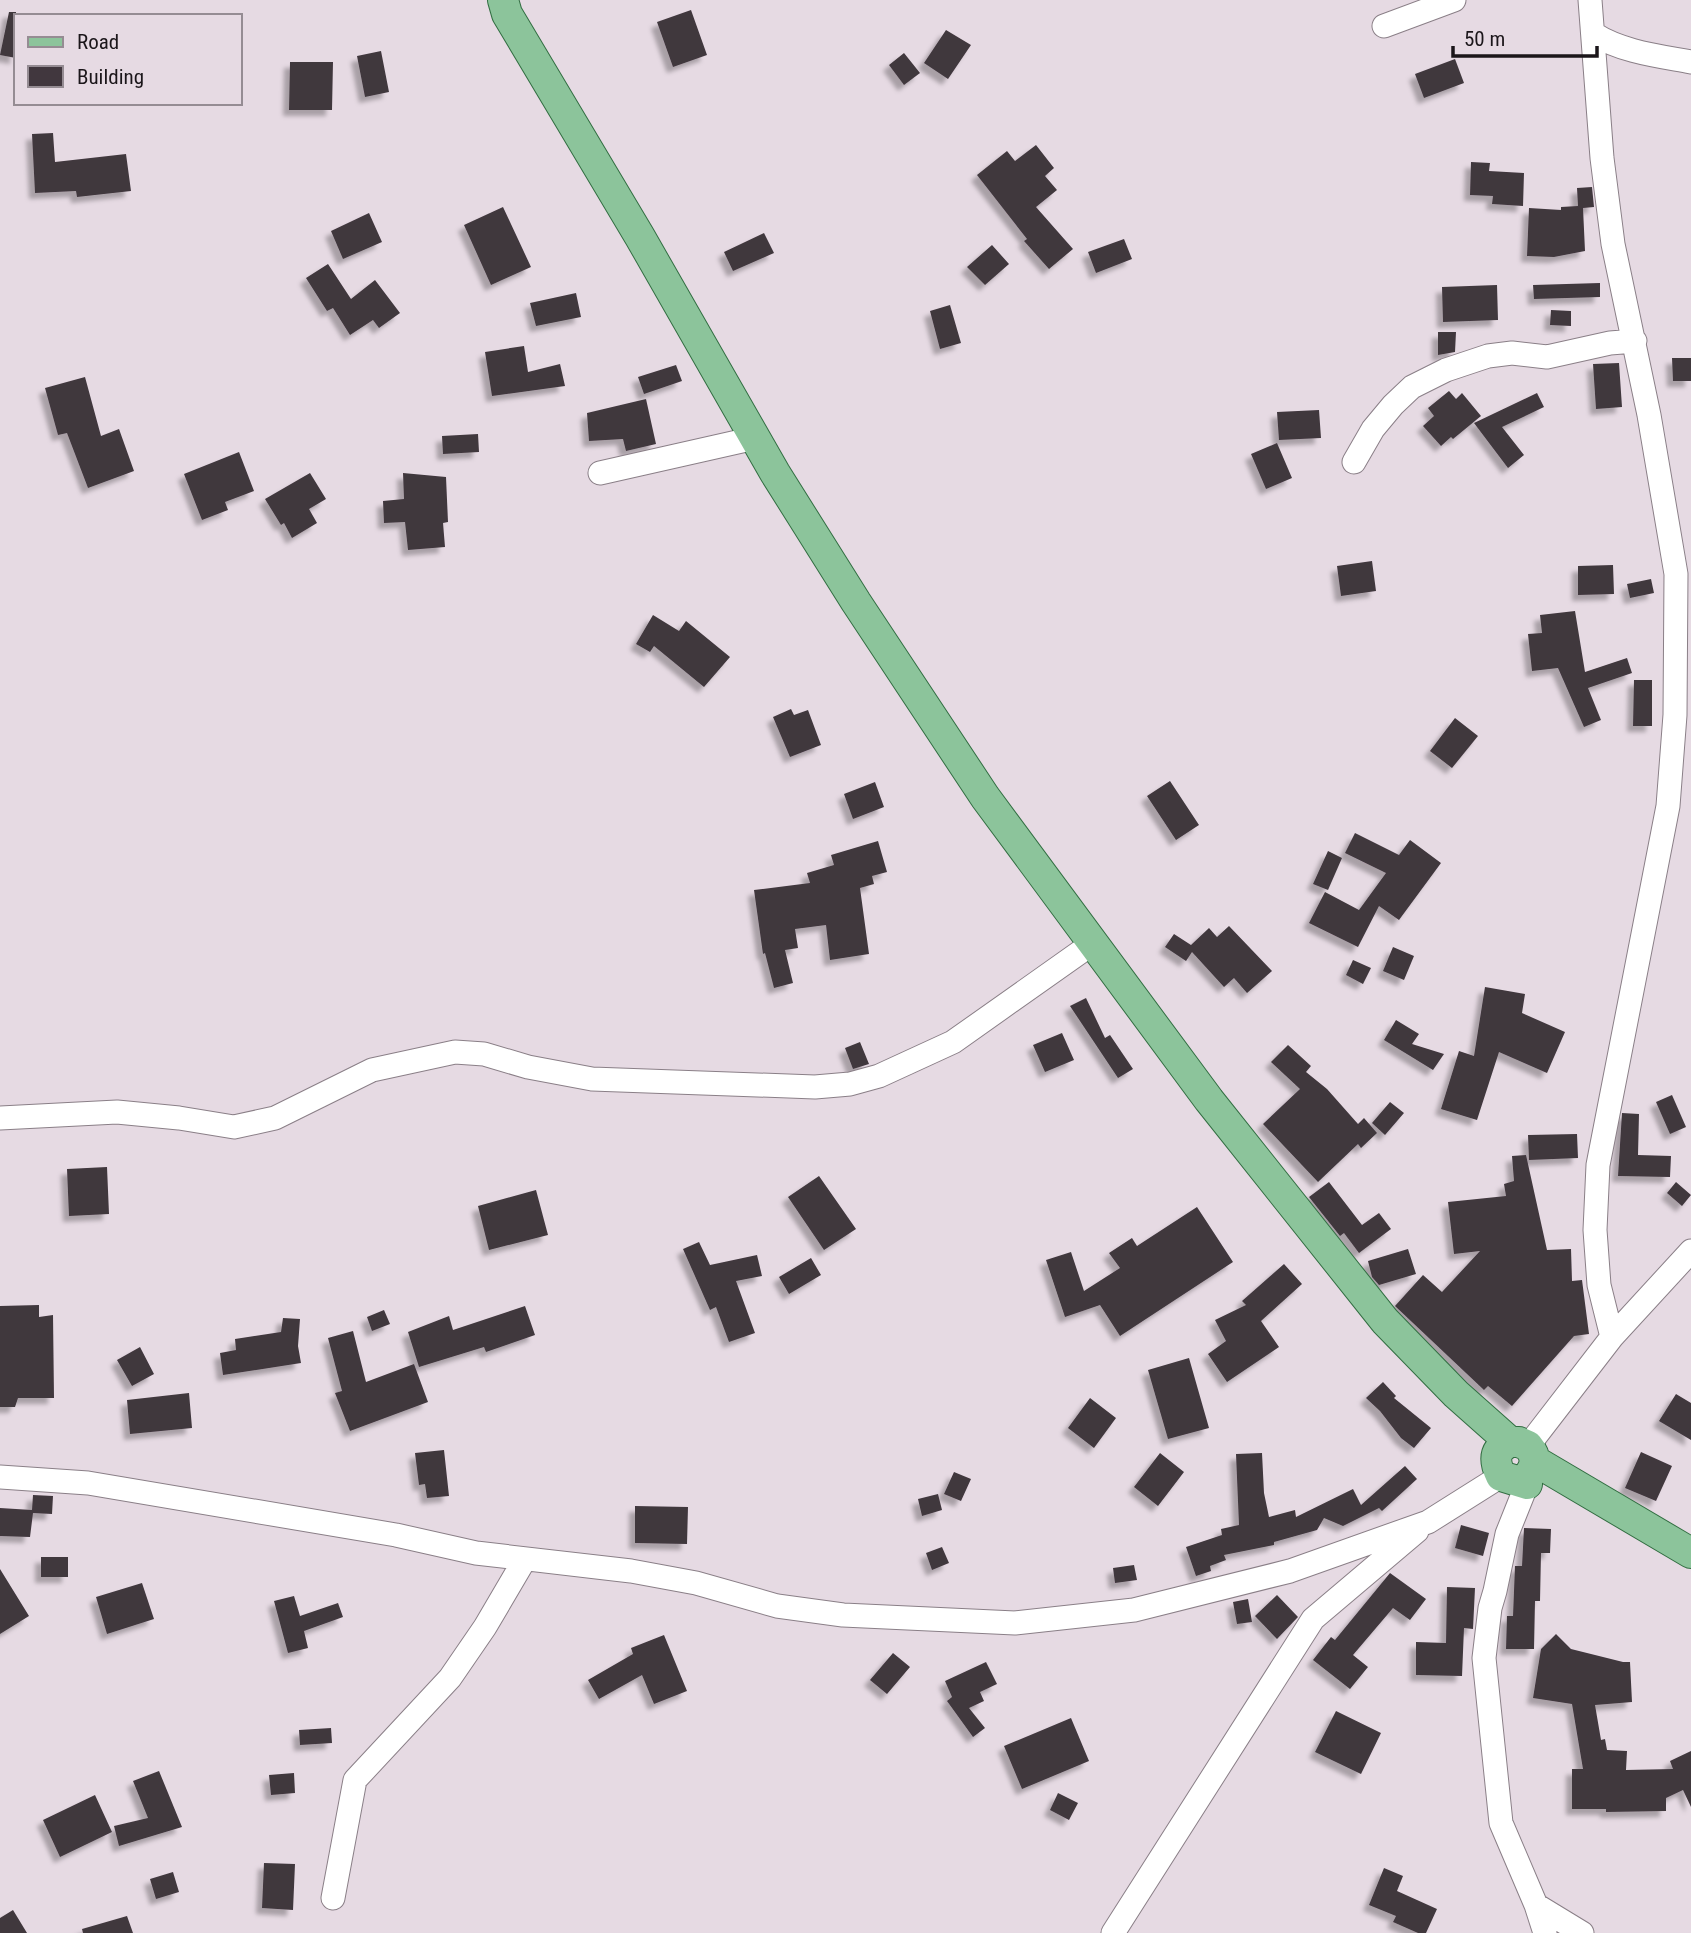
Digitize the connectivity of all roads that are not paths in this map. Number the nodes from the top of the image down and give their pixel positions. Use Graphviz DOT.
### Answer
graph roads {
  1 [pos="503,0"];
  2 [pos="1454,0"];
  3 [pos="1590,0"];
  4 [pos="1384,26"];
  5 [pos="1594,34"];
  6 [pos="1691,62"];
  7 [pos="1635,341"];
  8 [pos="755,438"];
  9 [pos="1354,463"];
  10 [pos="600,473"];
  11 [pos="1093,943"];
  12 [pos="0,1118"];
  13 [pos="1691,1251"];
  14 [pos="1612,1337"];
  15 [pos="1517,1464"];
  16 [pos="0,1477"];
  17 [pos="1428,1522"];
  18 [pos="1691,1553"];
  19 [pos="525,1559"];
  20 [pos="333,1898"];
  21 [pos="1536,1905"];
  22 [pos="1113,1933"];
  23 [pos="1545,1933"];
  24 [pos="1582,1933"];
  1 -- 8 [label="main road"];
  2 -- 4 [label="street"];
  3 -- 5 [label="street"];
  5 -- 6 [label="street"];
  5 -- 7 [label="street"];
  7 -- 9 [label="street"];
  7 -- 14 [label="street"];
  8 -- 10 [label="street"];
  8 -- 11 [label="main road"];
  11 -- 12 [label="street"];
  11 -- 15 [label="main road"];
  13 -- 14 [label="street"];
  14 -- 15 [label="street"];
  15 -- 17 [label="street"];
  15 -- 18 [label="main road"];
  15 -- 21 [label="street"];
  16 -- 19 [label="street"];
  17 -- 19 [label="street"];
  17 -- 22 [label="street"];
  19 -- 20 [label="street"];
  21 -- 23 [label="street"];
  21 -- 24 [label="street"];
}
